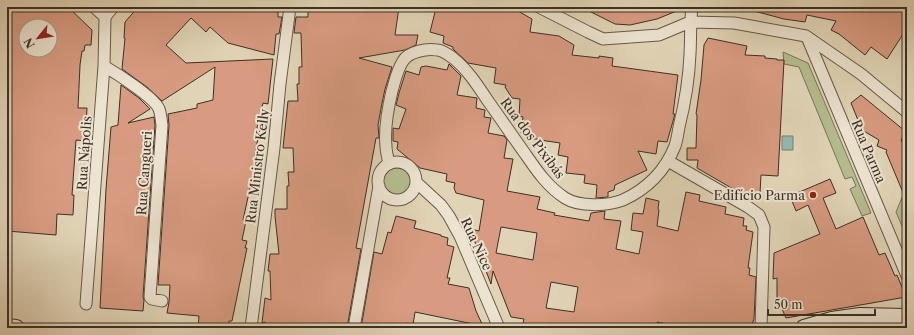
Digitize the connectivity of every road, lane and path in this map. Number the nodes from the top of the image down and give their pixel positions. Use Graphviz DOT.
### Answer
graph roads {
  1 [pos="94,7"];
  2 [pos="113,7"];
  3 [pos="290,7"];
  4 [pos="539,7"];
  5 [pos="692,7"];
  6 [pos="105,17"];
  7 [pos="690,22"];
  8 [pos="806,36"];
  9 [pos="104,66"];
  10 [pos="907,112"];
  11 [pos="668,161"];
  12 [pos="389,164"];
  13 [pos="416,182"];
  14 [pos="379,186"];
  15 [pos="907,276"];
  16 [pos="162,301"];
  17 [pos="86,304"];
  18 [pos="860,316"];
  19 [pos="907,317"];
  20 [pos="7,327"];
  21 [pos="16,328"];
  22 [pos="251,328"];
  23 [pos="354,328"];
  24 [pos="499,328"];
  25 [pos="761,328"];
  26 [pos="804,328"];
  27 [pos="847,328"];
  1 -- 6 [label="street"];
  2 -- 6 [label="street"];
  3 -- 22 [label="street, Rua Ministro Kelly"];
  4 -- 7 [label="street"];
  5 -- 7 [label="street, Rua dos Pixibás"];
  6 -- 9 [label="street, Rua Nápolis"];
  7 -- 8 [label="street"];
  7 -- 11 [label="street, Rua dos Pixibás"];
  8 -- 10 [label="street"];
  8 -- 15 [label="street, Rua Parma"];
  9 -- 16 [label="street, Rua Cangueri"];
  9 -- 17 [label="street, Rua Nápolis"];
  11 -- 12 [label="street, Rua dos Pixibás"];
  11 -- 25 [label="street"];
  12 -- 13 [label="street"];
  12 -- 14 [label="street"];
  13 -- 14 [label="street"];
  13 -- 24 [label="street, Rua Nice"];
  14 -- 23 [label="street"];
  18 -- 19 [label="street"];
  18 -- 26 [label="street"];
  18 -- 27 [label="street"];
  20 -- 21 [label="street"];
}
